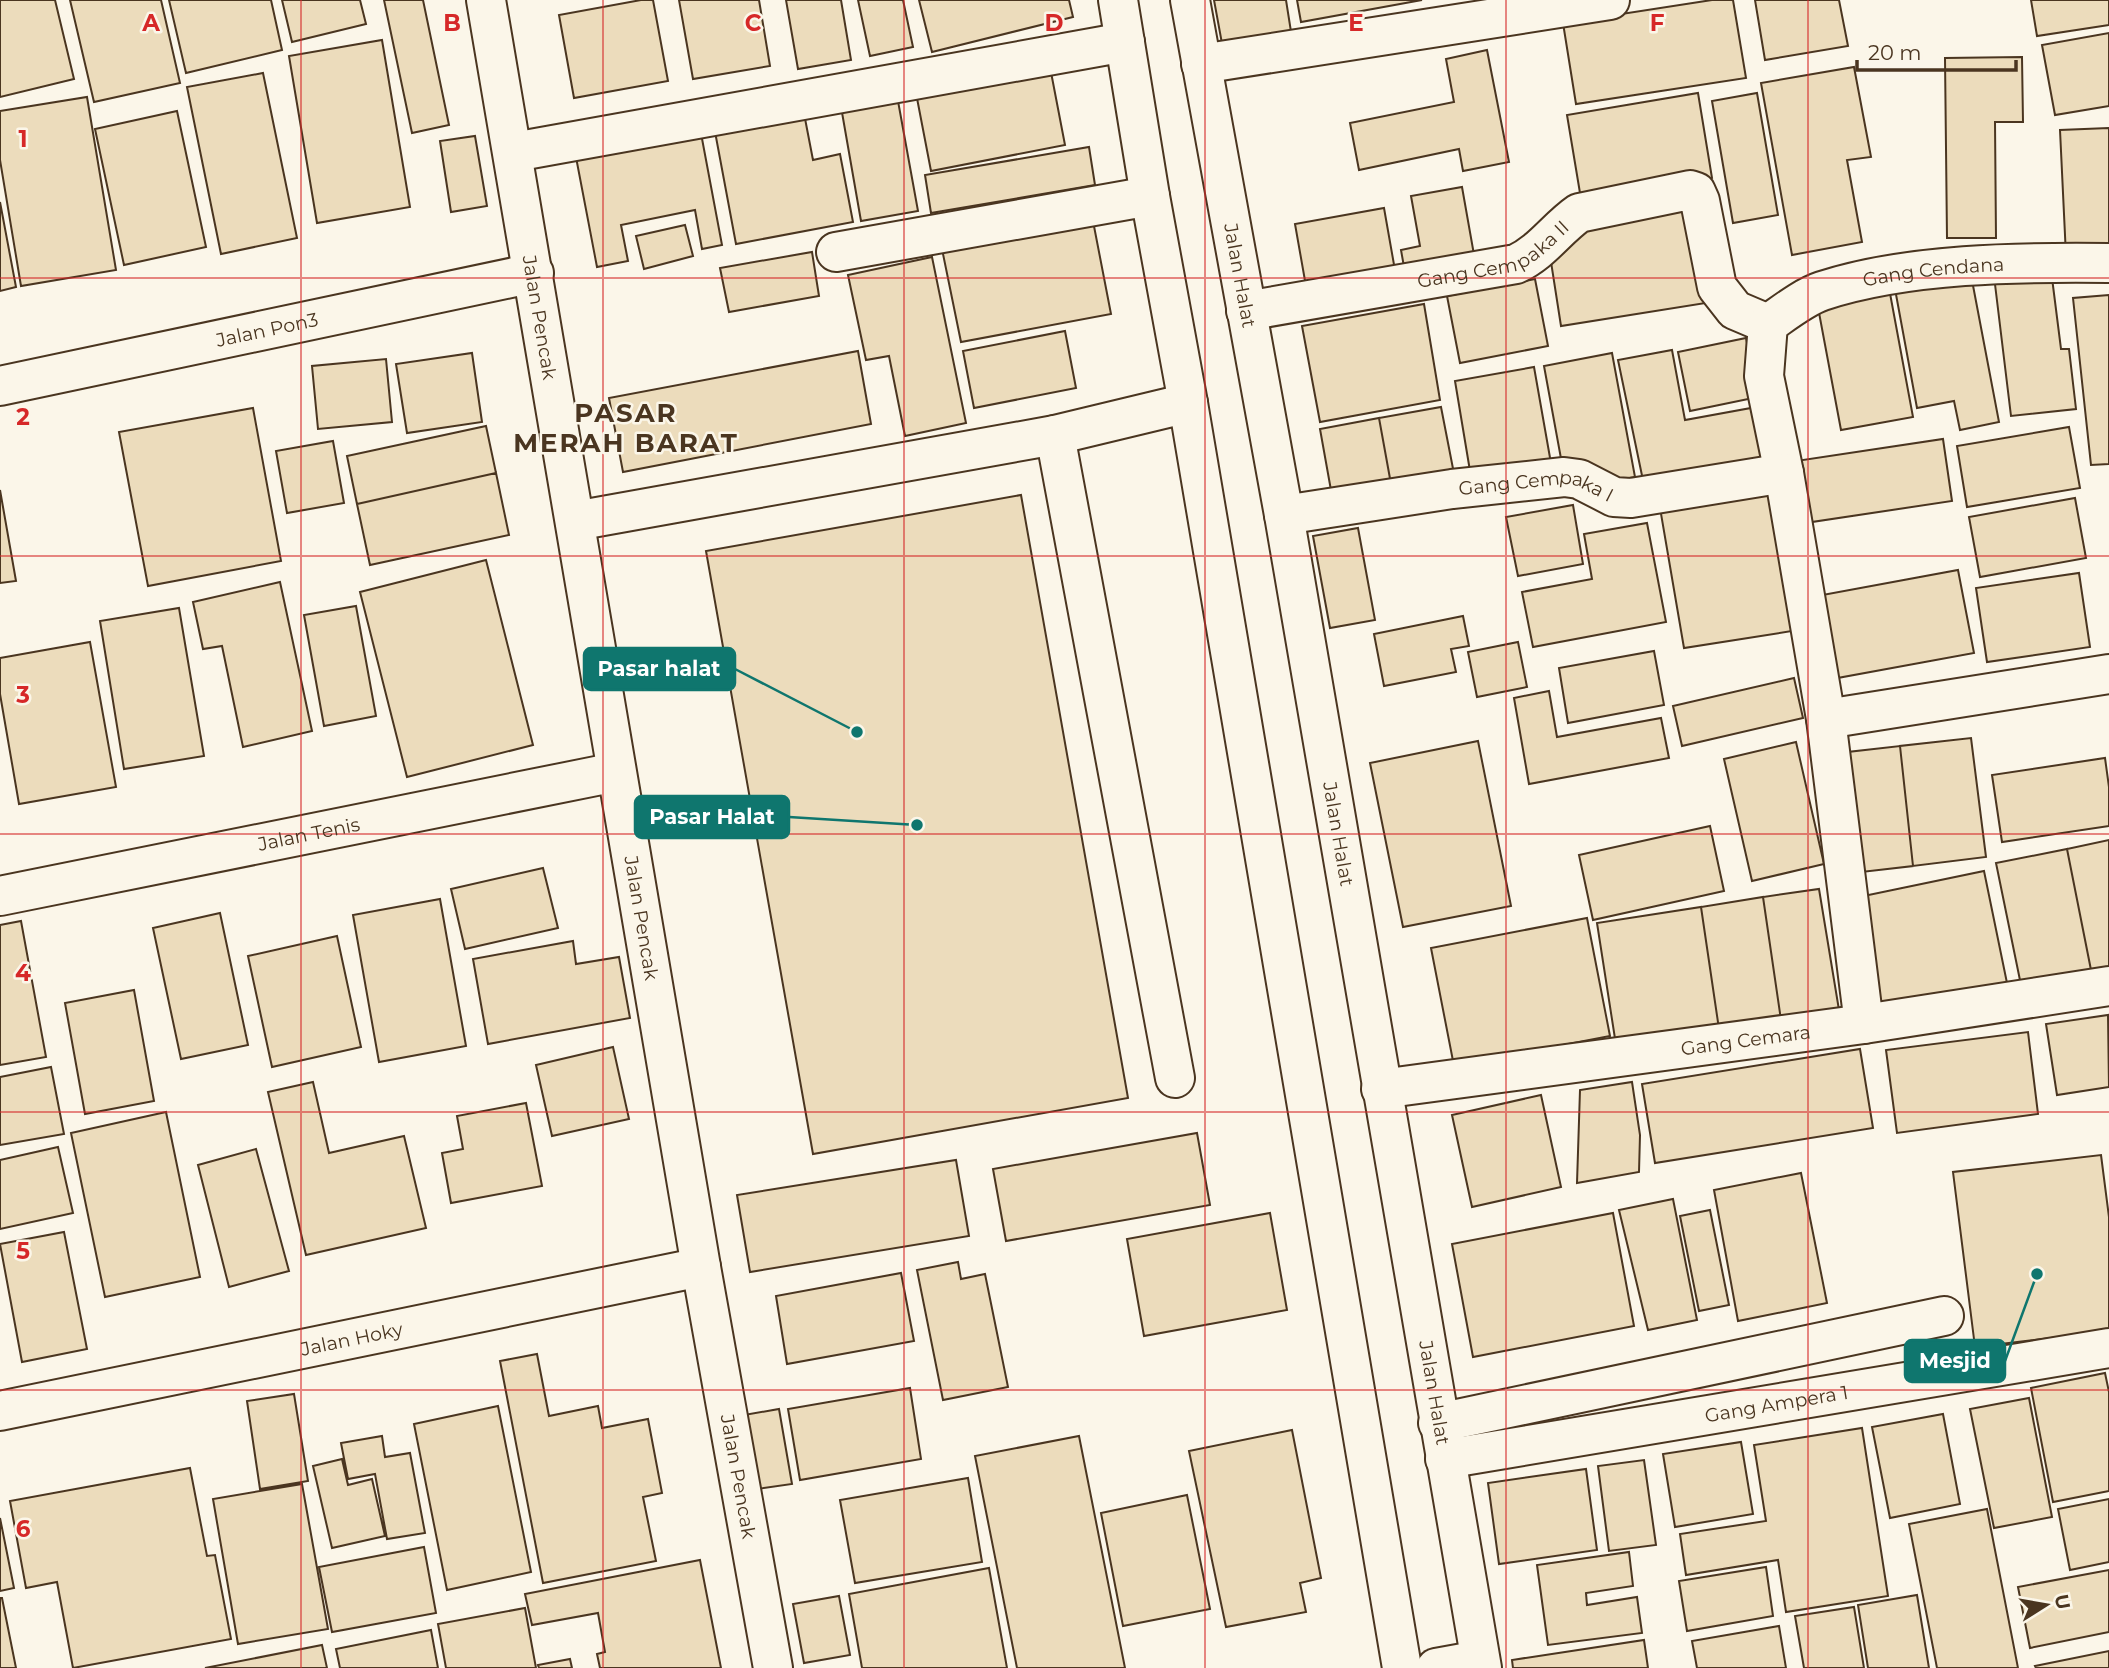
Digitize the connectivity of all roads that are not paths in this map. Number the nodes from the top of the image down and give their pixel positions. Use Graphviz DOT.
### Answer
graph roads {
  1 [pos="486,0"];
  2 [pos="1118,0"];
  3 [pos="1190,0"];
  4 [pos="1610,0"];
  5 [pos="1125,43"];
  6 [pos="1201,64"];
  7 [pos="514,152"];
  8 [pos="1150,196"];
  9 [pos="836,252"];
  10 [pos="2109,262"];
  11 [pos="534,273"];
  12 [pos="1247,311"];
  13 [pos="1768,324"];
  14 [pos="0,386"];
  15 [pos="1188,403"];
  16 [pos="1055,435"];
  17 [pos="1784,473"];
  18 [pos="1284,515"];
  19 [pos="575,522"];
  20 [pos="2109,674"];
  21 [pos="1826,719"];
  22 [pos="617,772"];
  23 [pos="0,897"];
  24 [pos="2109,986"];
  25 [pos="1864,1024"];
  26 [pos="1175,1078"];
  27 [pos="1381,1088"];
  28 [pos="701,1266"];
  29 [pos="1944,1316"];
  30 [pos="2109,1348"];
  31 [pos="0,1411"];
  32 [pos="1442,1441"];
  33 [pos="1481,1664"];
  34 [pos="773,1668"];
  35 [pos="1402,1668"];
  36 [pos="1436,1668"];
  1 -- 7 [label="street, Jalan Pencak"];
  2 -- 5 [label="street"];
  3 -- 6 [label="street, Jalan Halat"];
  4 -- 6 [label="street"];
  5 -- 7 [label="street"];
  5 -- 8 [label="street"];
  6 -- 12 [label="street, Jalan Halat"];
  7 -- 11 [label="street, Jalan Pencak"];
  8 -- 9 [label="street"];
  8 -- 15 [label="street"];
  10 -- 13 [label="street, Gang Cendana"];
  11 -- 14 [label="street, Jalan Pon3"];
  11 -- 19 [label="street, Jalan Pencak"];
  12 -- 13 [label="street, Gang Cempaka II"];
  12 -- 18 [label="street, Jalan Halat"];
  13 -- 17 [label="street"];
  15 -- 16 [label="street"];
  15 -- 35 [label="street"];
  16 -- 19 [label="street"];
  16 -- 26 [label="street"];
  17 -- 18 [label="street, Gang Cempaka I"];
  17 -- 21 [label="street"];
  18 -- 27 [label="street, Jalan Halat"];
  19 -- 22 [label="street, Jalan Pencak"];
  20 -- 21 [label="street"];
  21 -- 25 [label="street"];
  22 -- 23 [label="street, Jalan Tenis"];
  22 -- 28 [label="street, Jalan Pencak"];
  24 -- 25 [label="street, Gang Cemara"];
  25 -- 27 [label="street, Gang Cemara"];
  27 -- 32 [label="street, Jalan Halat"];
  28 -- 31 [label="street, Jalan Hoky"];
  28 -- 34 [label="street, Jalan Pencak"];
  29 -- 32 [label="street"];
  30 -- 32 [label="street, Gang Ampera 1"];
  32 -- 33 [label="street, Jalan Halat"];
  33 -- 36 [label="street"];
}
